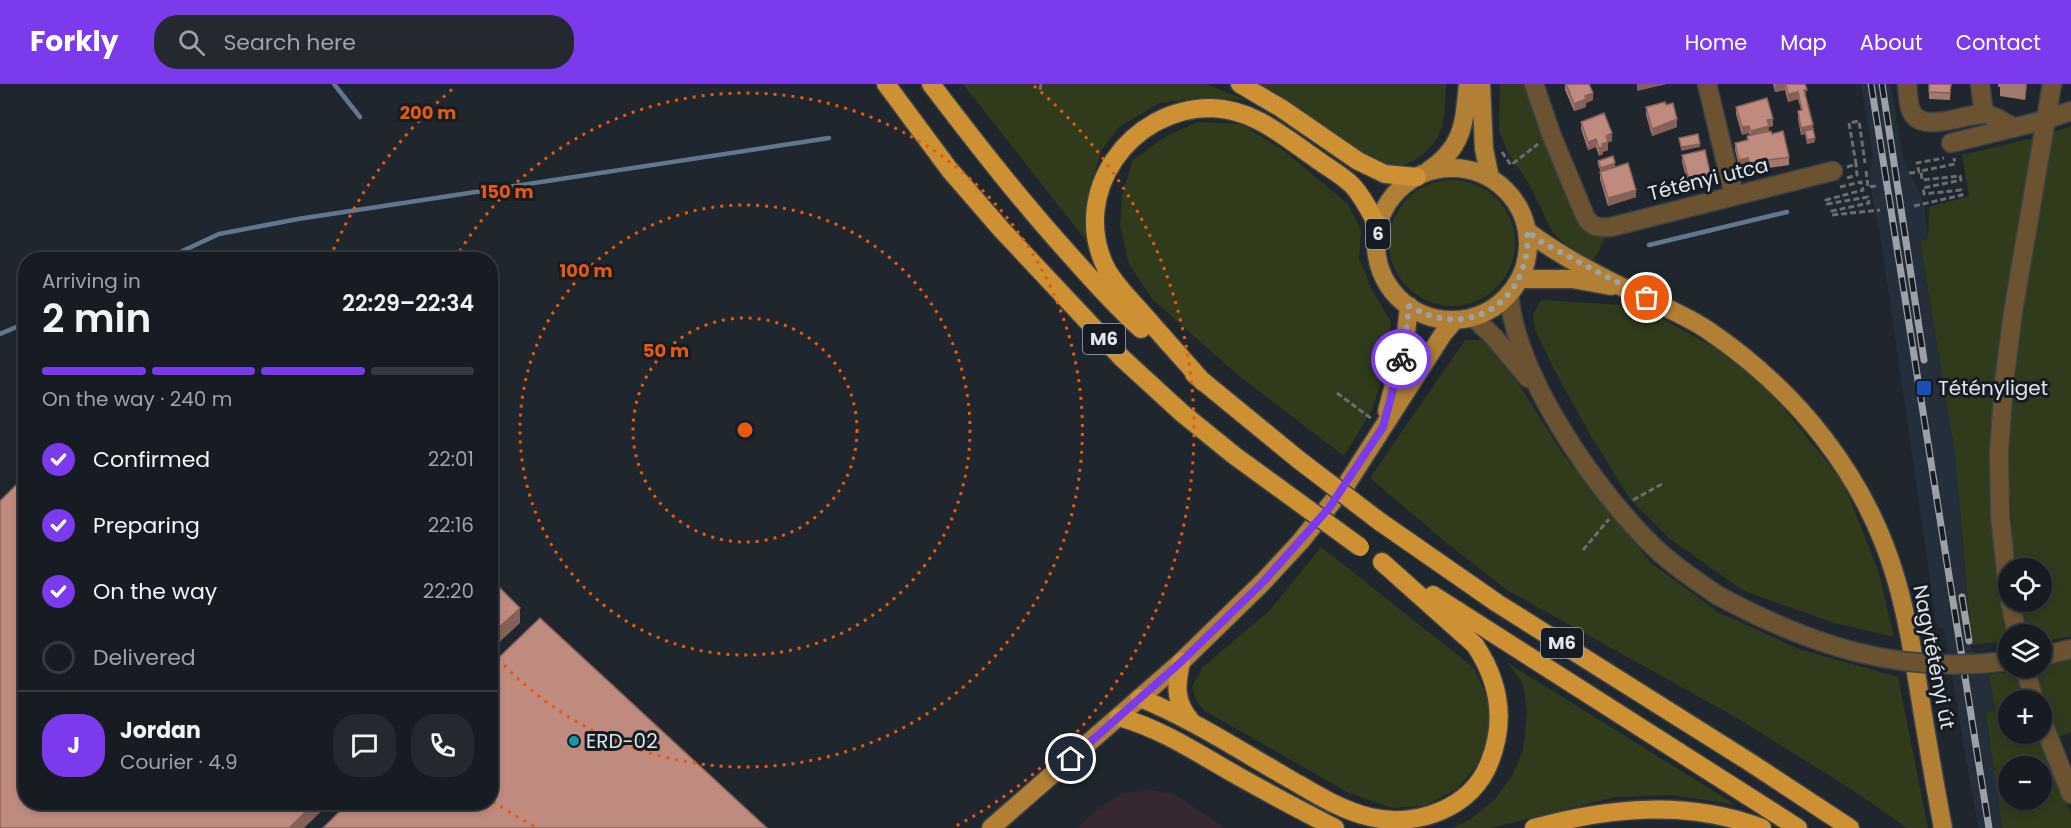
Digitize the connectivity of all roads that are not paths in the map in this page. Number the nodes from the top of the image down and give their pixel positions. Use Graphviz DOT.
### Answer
graph roads {
  1 [pos="886,84"];
  2 [pos="931,84"];
  3 [pos="1240,84"];
  4 [pos="1468,84"];
  5 [pos="1481,84"];
  6 [pos="1534,84"];
  7 [pos="1707,84"];
  8 [pos="1907,84"];
  9 [pos="1980,84"];
  10 [pos="2052,84"];
  11 [pos="2071,111"];
  12 [pos="1984,114"];
  13 [pos="2045,120"];
  14 [pos="2014,128"];
  15 [pos="1952,150"];
  16 [pos="1422,174"];
  17 [pos="1836,176"];
  18 [pos="1490,178"];
  19 [pos="1734,196"];
  20 [pos="1378,227"];
  21 [pos="1527,231"];
  22 [pos="1520,279"];
  23 [pos="1627,290"];
  24 [pos="1509,294"];
  25 [pos="1409,306"];
  26 [pos="1464,318"];
  27 [pos="1203,382"];
  28 [pos="1543,396"];
  29 [pos="1383,427"];
  30 [pos="2005,558"];
  31 [pos="1382,562"];
  32 [pos="2071,649"];
  33 [pos="2052,654"];
  34 [pos="1181,662"];
  35 [pos="1998,662"];
  36 [pos="1140,698"];
  37 [pos="1119,717"];
  38 [pos="1195,724"];
  39 [pos="1164,734"];
  40 [pos="2051,744"];
  41 [pos="2071,794"];
  42 [pos="991,828"];
  43 [pos="1335,828"];
  44 [pos="1534,828"];
  45 [pos="1762,828"];
  46 [pos="1798,828"];
  47 [pos="1850,828"];
  48 [pos="1942,828"];
  1 -- 31 [label="highway, M6, bridge"];
  2 -- 27 [label="highway, M6"];
  3 -- 16 [label="highway"];
  4 -- 16 [label="main road, 6"];
  5 -- 18 [label="main road"];
  6 -- 19 [label="street, Tétényi utca"];
  7 -- 19 [label="street"];
  8 -- 12 [label="street"];
  9 -- 12 [label="street"];
  10 -- 13 [label="street"];
  11 -- 13 [label="street"];
  12 -- 14 [label="street"];
  13 -- 14 [label="street"];
  13 -- 30 [label="street"];
  14 -- 15 [label="street"];
  16 -- 18 [label="main road"];
  16 -- 20 [label="main road, 6"];
  17 -- 19 [label="street, Tétényi utca"];
  18 -- 21 [label="main road"];
  20 -- 25 [label="main road, 6"];
  20 -- 27 [label="highway"];
  21 -- 22 [label="main road"];
  21 -- 23 [label="main road, Nagytétényi út"];
  22 -- 23 [label="main road, Nagytétényi út"];
  22 -- 24 [label="main road"];
  23 -- 48 [label="main road, Nagytétényi út"];
  24 -- 26 [label="main road"];
  24 -- 28 [label="street"];
  25 -- 26 [label="main road, 6"];
  25 -- 29 [label="main road"];
  26 -- 28 [label="street"];
  26 -- 29 [label="main road"];
  27 -- 47 [label="highway, M6, bridge"];
  28 -- 35 [label="street, bridge"];
  29 -- 34 [label="main road"];
  31 -- 38 [label="highway"];
  31 -- 46 [label="highway, M6"];
  32 -- 33 [label="street"];
  34 -- 36 [label="main road"];
  34 -- 38 [label="highway"];
  36 -- 37 [label="main road"];
  36 -- 38 [label="highway"];
  36 -- 39 [label="highway"];
  37 -- 39 [label="highway"];
  37 -- 42 [label="main road"];
  39 -- 43 [label="highway"];
  40 -- 41 [label="street"];
  44 -- 45 [label="highway"];
}
